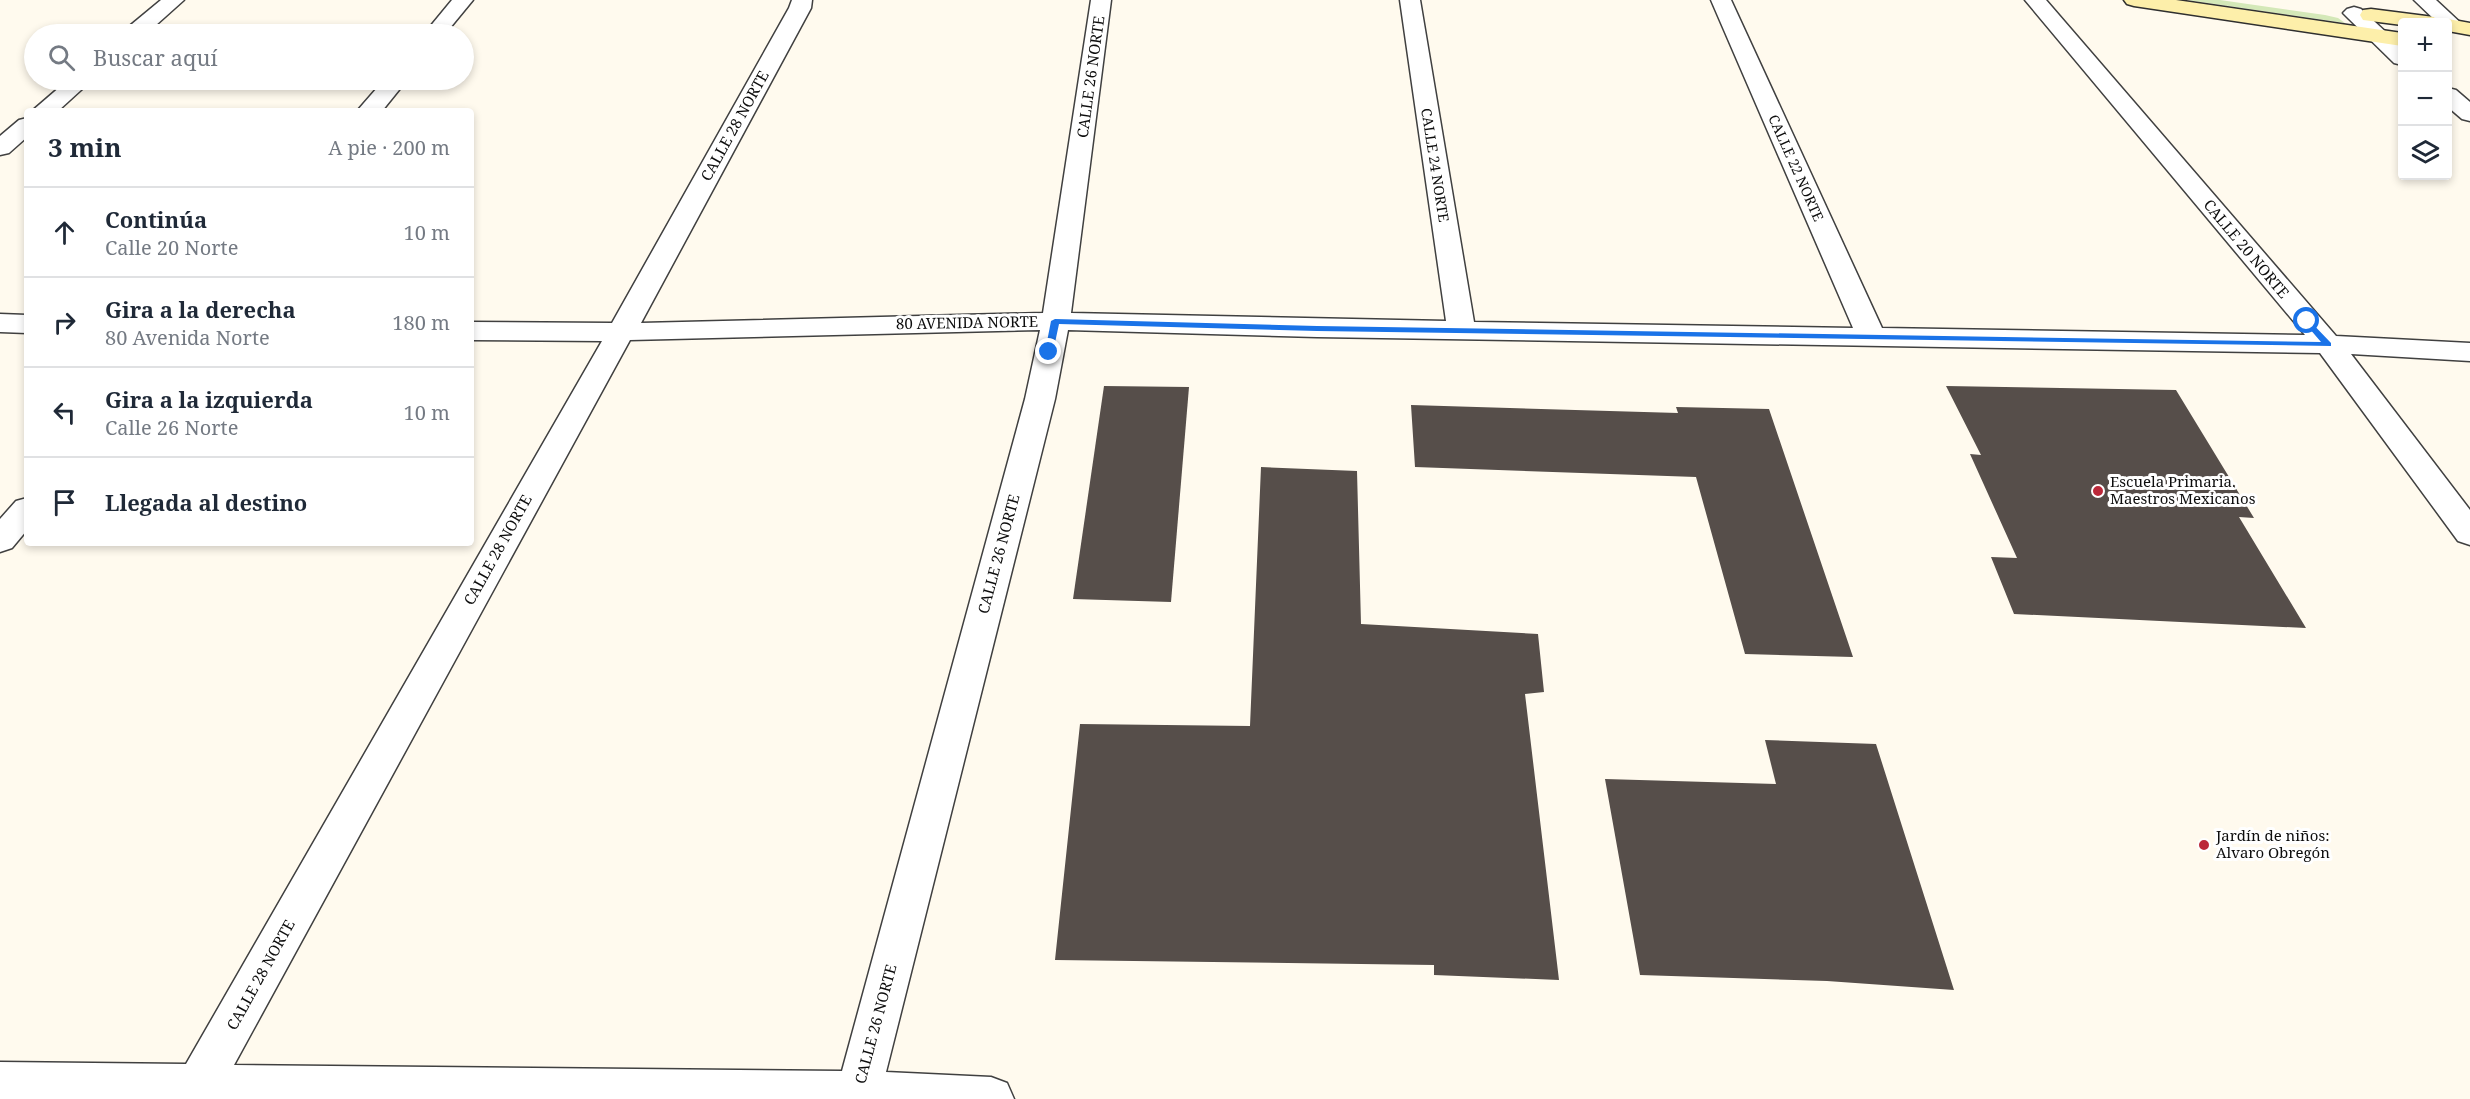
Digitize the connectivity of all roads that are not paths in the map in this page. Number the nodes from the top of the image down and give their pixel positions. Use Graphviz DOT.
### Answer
graph roads {
  1 [pos="174,0"];
  2 [pos="463,0"];
  3 [pos="802,0"];
  4 [pos="1101,0"];
  5 [pos="1410,0"];
  6 [pos="1721,0"];
  7 [pos="2035,0"];
  8 [pos="2134,0"];
  9 [pos="2267,0"];
  10 [pos="2424,0"];
  11 [pos="2354,12"];
  12 [pos="2398,18"];
  13 [pos="146,24"];
  14 [pos="443,24"];
  15 [pos="2457,27"];
  16 [pos="2376,36"];
  17 [pos="2398,39"];
  18 [pos="2398,54"];
  19 [pos="69,90"];
  20 [pos="387,90"];
  21 [pos="2452,98"];
  22 [pos="48,108"];
  23 [pos="372,108"];
  24 [pos="2470,114"];
  25 [pos="24,128"];
  26 [pos="0,148"];
  27 [pos="1055,321"];
  28 [pos="0,323"];
  29 [pos="24,324"];
  30 [pos="1461,329"];
  31 [pos="474,331"];
  32 [pos="621,332"];
  33 [pos="1870,336"];
  34 [pos="2328,345"];
  35 [pos="2470,352"];
  36 [pos="24,512"];
  37 [pos="2470,533"];
  38 [pos="0,540"];
  39 [pos="0,1084"];
  40 [pos="194,1093"];
  41 [pos="857,1096"];
  42 [pos="991,1099"];
  1 -- 13 [label="street"];
  2 -- 14 [label="street"];
  3 -- 32 [label="street, CALLE 28 NORTE"];
  4 -- 27 [label="street, CALLE 26 NORTE"];
  5 -- 30 [label="street, CALLE 24 NORTE"];
  6 -- 33 [label="street, CALLE 22 NORTE"];
  7 -- 34 [label="street, CALLE 20 NORTE"];
  8 -- 16 [label="main road"];
  9 -- 11 [label="main road"];
  10 -- 15 [label="street"];
  11 -- 12 [label="main road"];
  11 -- 16 [label="street"];
  16 -- 17 [label="main road"];
  16 -- 18 [label="street"];
  19 -- 22 [label="street"];
  20 -- 23 [label="street"];
  21 -- 24 [label="street"];
  25 -- 26 [label="street"];
  27 -- 30 [label="street, 80 AVENIDA NORTE"];
  27 -- 32 [label="street, 80 AVENIDA NORTE"];
  27 -- 41 [label="street, CALLE 26 NORTE"];
  28 -- 29 [label="street"];
  30 -- 33 [label="street, 80 AVENIDA NORTE"];
  31 -- 32 [label="street, 80 AVENIDA NORTE"];
  32 -- 40 [label="street, CALLE 28 NORTE"];
  33 -- 34 [label="street, 80 AVENIDA NORTE"];
  34 -- 35 [label="street, 80 AVENIDA NORTE"];
  34 -- 37 [label="street, CALLE 20 NORTE"];
  36 -- 38 [label="street"];
  39 -- 40 [label="street"];
  40 -- 41 [label="street"];
  41 -- 42 [label="street"];
}
